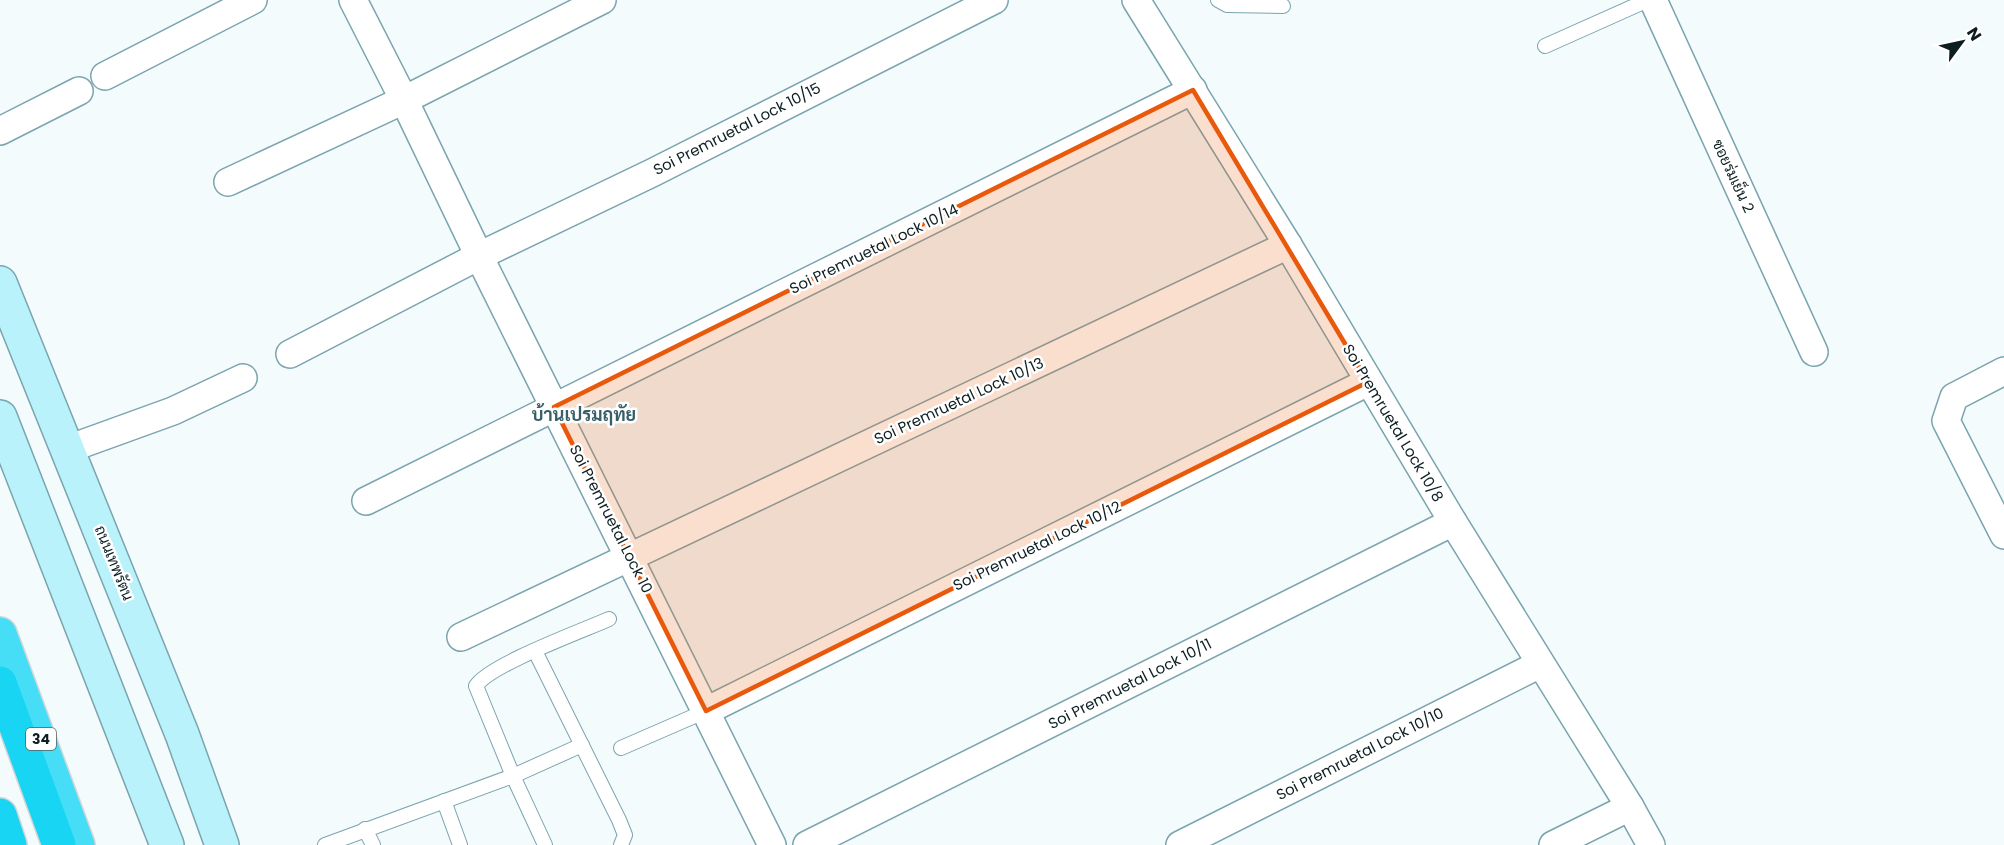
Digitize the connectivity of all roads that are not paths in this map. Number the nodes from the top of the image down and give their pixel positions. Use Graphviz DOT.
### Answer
graph roads {
  1 [pos="253,0"];
  2 [pos="353,0"];
  3 [pos="602,0"];
  4 [pos="994,0"];
  5 [pos="1136,0"];
  6 [pos="1218,0"];
  7 [pos="1648,0"];
  8 [pos="1653,0"];
  9 [pos="1283,6"];
  10 [pos="1545,46"];
  11 [pos="105,76"];
  12 [pos="1193,90"];
  13 [pos="79,91"];
  14 [pos="404,100"];
  15 [pos="0,131"];
  16 [pos="228,182"];
  17 [pos="1288,245"];
  18 [pos="479,256"];
  19 [pos="0,283"];
  20 [pos="1814,352"];
  21 [pos="290,354"];
  22 [pos="2004,371"];
  23 [pos="243,378"];
  24 [pos="1368,382"];
  25 [pos="554,407"];
  26 [pos="0,417"];
  27 [pos="68,448"];
  28 [pos="366,501"];
  29 [pos="1453,522"];
  30 [pos="2004,535"];
  31 [pos="630,557"];
  32 [pos="609,619"];
  33 [pos="0,634"];
  34 [pos="461,637"];
  35 [pos="536,651"];
  36 [pos="1540,664"];
  37 [pos="0,683"];
  38 [pos="706,711"];
  39 [pos="582,745"];
  40 [pos="621,748"];
  41 [pos="513,776"];
  42 [pos="444,801"];
  43 [pos="1630,807"];
  44 [pos="0,815"];
  45 [pos="365,829"];
  46 [pos="10,845"];
  47 [pos="59,845"];
  48 [pos="78,845"];
  49 [pos="167,845"];
  50 [pos="222,845"];
  51 [pos="325,845"];
  52 [pos="373,845"];
  53 [pos="460,845"];
  54 [pos="545,845"];
  55 [pos="621,845"];
  56 [pos="772,845"];
  57 [pos="807,845"];
  58 [pos="1180,845"];
  59 [pos="1553,845"];
  60 [pos="1651,845"];
  1 -- 11 [label="street"];
  2 -- 14 [label="street, Soi Premruetal Lock 10"];
  3 -- 14 [label="street"];
  4 -- 18 [label="street, Soi Premruetal Lock 10/15"];
  5 -- 12 [label="street, Soi Premruetal Lock 10/8"];
  6 -- 9 [label="lane"];
  7 -- 10 [label="lane"];
  8 -- 20 [label="street, ซอยร่มเย็น 2"];
  12 -- 17 [label="street, Soi Premruetal Lock 10/8"];
  12 -- 25 [label="street, Soi Premruetal Lock 10/14"];
  13 -- 15 [label="street"];
  14 -- 16 [label="street"];
  14 -- 18 [label="street, Soi Premruetal Lock 10"];
  17 -- 24 [label="street, Soi Premruetal Lock 10/8"];
  17 -- 31 [label="street, Soi Premruetal Lock 10/13"];
  18 -- 21 [label="street, Soi Premruetal Lock 10/15"];
  18 -- 25 [label="street, Soi Premruetal Lock 10"];
  19 -- 27 [label="main road, ถนนเทพรัตน"];
  22 -- 30 [label="street"];
  23 -- 27 [label="street"];
  24 -- 29 [label="street, Soi Premruetal Lock 10/8"];
  24 -- 38 [label="street, Soi Premruetal Lock 10/12"];
  25 -- 28 [label="street, Soi Premruetal Lock 10/14"];
  25 -- 31 [label="street, Soi Premruetal Lock 10"];
  26 -- 49 [label="main road"];
  27 -- 50 [label="main road, ถนนเทพรัตน"];
  29 -- 36 [label="street, Soi Premruetal Lock 10/8"];
  29 -- 57 [label="street, Soi Premruetal Lock 10/11"];
  31 -- 34 [label="street, Soi Premruetal Lock 10/13"];
  31 -- 38 [label="street, Soi Premruetal Lock 10"];
  32 -- 35 [label="lane"];
  33 -- 48 [label="highway, 34"];
  35 -- 39 [label="lane"];
  35 -- 41 [label="lane"];
  36 -- 43 [label="street, Soi Premruetal Lock 10/8"];
  36 -- 58 [label="street, Soi Premruetal Lock 10/10"];
  37 -- 47 [label="highway"];
  38 -- 40 [label="lane"];
  38 -- 56 [label="street, Soi Premruetal Lock 10"];
  39 -- 41 [label="lane"];
  39 -- 55 [label="lane"];
  41 -- 42 [label="lane"];
  41 -- 54 [label="lane"];
  42 -- 45 [label="lane"];
  42 -- 53 [label="lane"];
  43 -- 59 [label="street"];
  43 -- 60 [label="street, Soi Premruetal Lock 10/8"];
  44 -- 46 [label="highway"];
  45 -- 51 [label="lane"];
  45 -- 52 [label="lane"];
}
